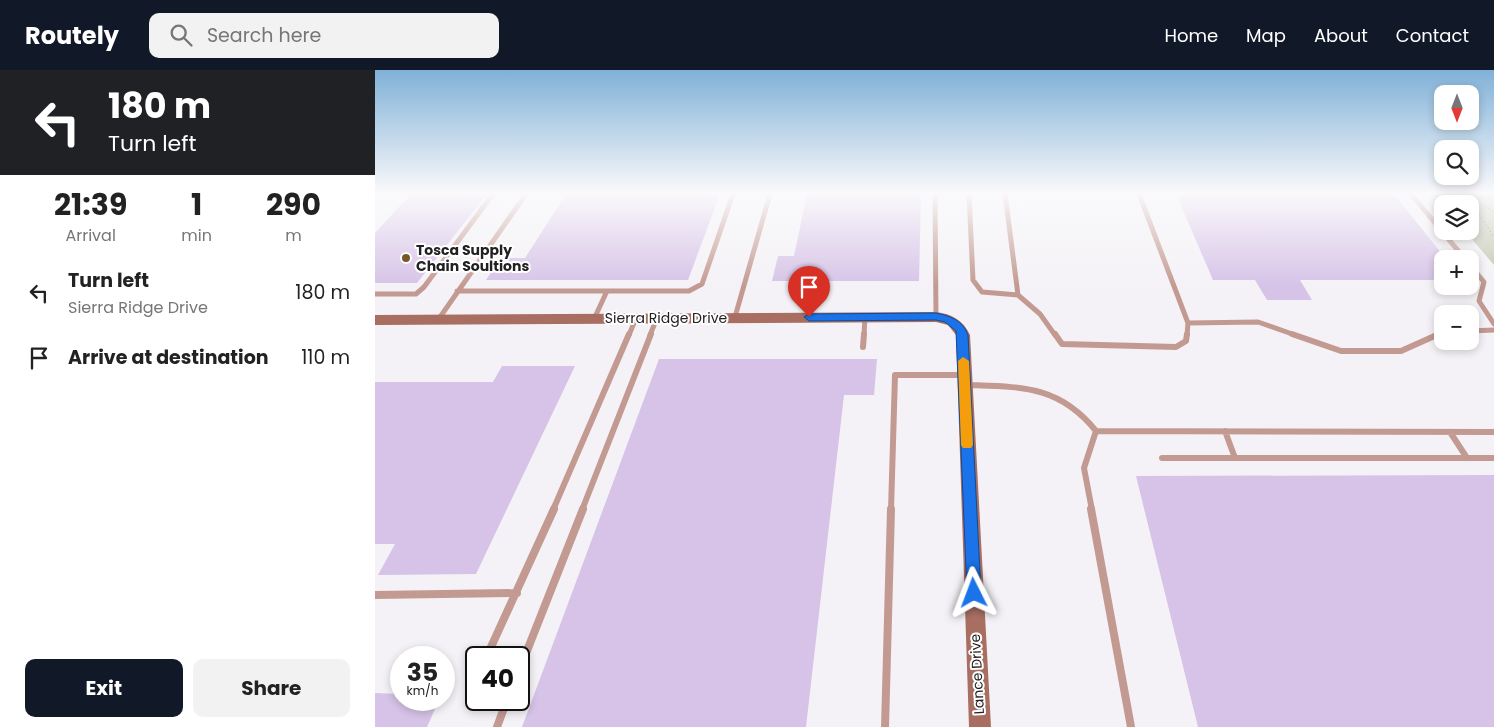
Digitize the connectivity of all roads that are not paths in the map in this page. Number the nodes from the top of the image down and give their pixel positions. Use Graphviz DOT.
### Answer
graph roads {
  1 [pos="470,225"];
  2 [pos="504,225"];
  3 [pos="722,225"];
  4 [pos="761,225"];
  5 [pos="935,225"];
  6 [pos="970,225"];
  7 [pos="1009,225"];
  8 [pos="1151,225"];
  9 [pos="1436,225"];
  10 [pos="1458,250"];
  11 [pos="1479,276"];
  12 [pos="457,291"];
  13 [pos="607,291"];
  14 [pos="375,294"];
  15 [pos="1018,296"];
  16 [pos="865,317"];
  17 [pos="936,317"];
  18 [pos="636,318"];
  19 [pos="657,318"];
  20 [pos="735,318"];
  21 [pos="594,319"];
  22 [pos="375,320"];
  23 [pos="438,320"];
  24 [pos="1188,322"];
  25 [pos="956,324"];
  26 [pos="1494,324"];
  27 [pos="1494,330"];
  28 [pos="1479,331"];
  29 [pos="1434,336"];
  30 [pos="863,346"];
  31 [pos="964,380"];
  32 [pos="1096,431"];
  33 [pos="1225,431"];
  34 [pos="1450,432"];
  35 [pos="1494,432"];
  36 [pos="1162,458"];
  37 [pos="1235,458"];
  38 [pos="1467,458"];
  39 [pos="1494,458"];
  40 [pos="517,593"];
  41 [pos="375,595"];
  42 [pos="492,646"];
  43 [pos="529,646"];
  44 [pos="503,711"];
  45 [pos="497,727"];
  46 [pos="885,727"];
  47 [pos="980,727"];
  48 [pos="1131,727"];
  1 -- 14 [label="lane"];
  2 -- 12 [label="lane"];
  3 -- 13 [label="lane"];
  4 -- 20 [label="lane"];
  5 -- 17 [label="lane"];
  6 -- 15 [label="lane"];
  7 -- 15 [label="lane"];
  8 -- 24 [label="lane"];
  9 -- 10 [label="lane"];
  11 -- 26 [label="lane"];
  12 -- 13 [label="lane"];
  12 -- 23 [label="lane"];
  13 -- 21 [label="lane"];
  15 -- 24 [label="lane"];
  16 -- 17 [label="street, Sierra Ridge Drive"];
  16 -- 20 [label="street, Sierra Ridge Drive"];
  16 -- 30 [label="lane"];
  17 -- 25 [label="street, Sierra Ridge Drive"];
  18 -- 19 [label="street, Sierra Ridge Drive"];
  18 -- 21 [label="street, Sierra Ridge Drive"];
  18 -- 40 [label="lane"];
  19 -- 20 [label="street, Sierra Ridge Drive"];
  19 -- 43 [label="lane"];
  21 -- 23 [label="street, Sierra Ridge Drive"];
  22 -- 23 [label="street, Sierra Ridge Drive"];
  24 -- 29 [label="lane"];
  25 -- 31 [label="street, Lance Drive"];
  27 -- 28 [label="lane"];
  31 -- 32 [label="lane"];
  31 -- 46 [label="lane"];
  31 -- 47 [label="street, Lance Drive"];
  32 -- 33 [label="lane"];
  32 -- 48 [label="lane"];
  33 -- 34 [label="lane"];
  33 -- 37 [label="lane"];
  34 -- 35 [label="lane"];
  34 -- 38 [label="lane"];
  36 -- 37 [label="lane"];
  37 -- 38 [label="lane"];
  38 -- 39 [label="lane"];
  40 -- 41 [label="lane"];
  40 -- 42 [label="lane"];
  44 -- 45 [label="lane"];
}
